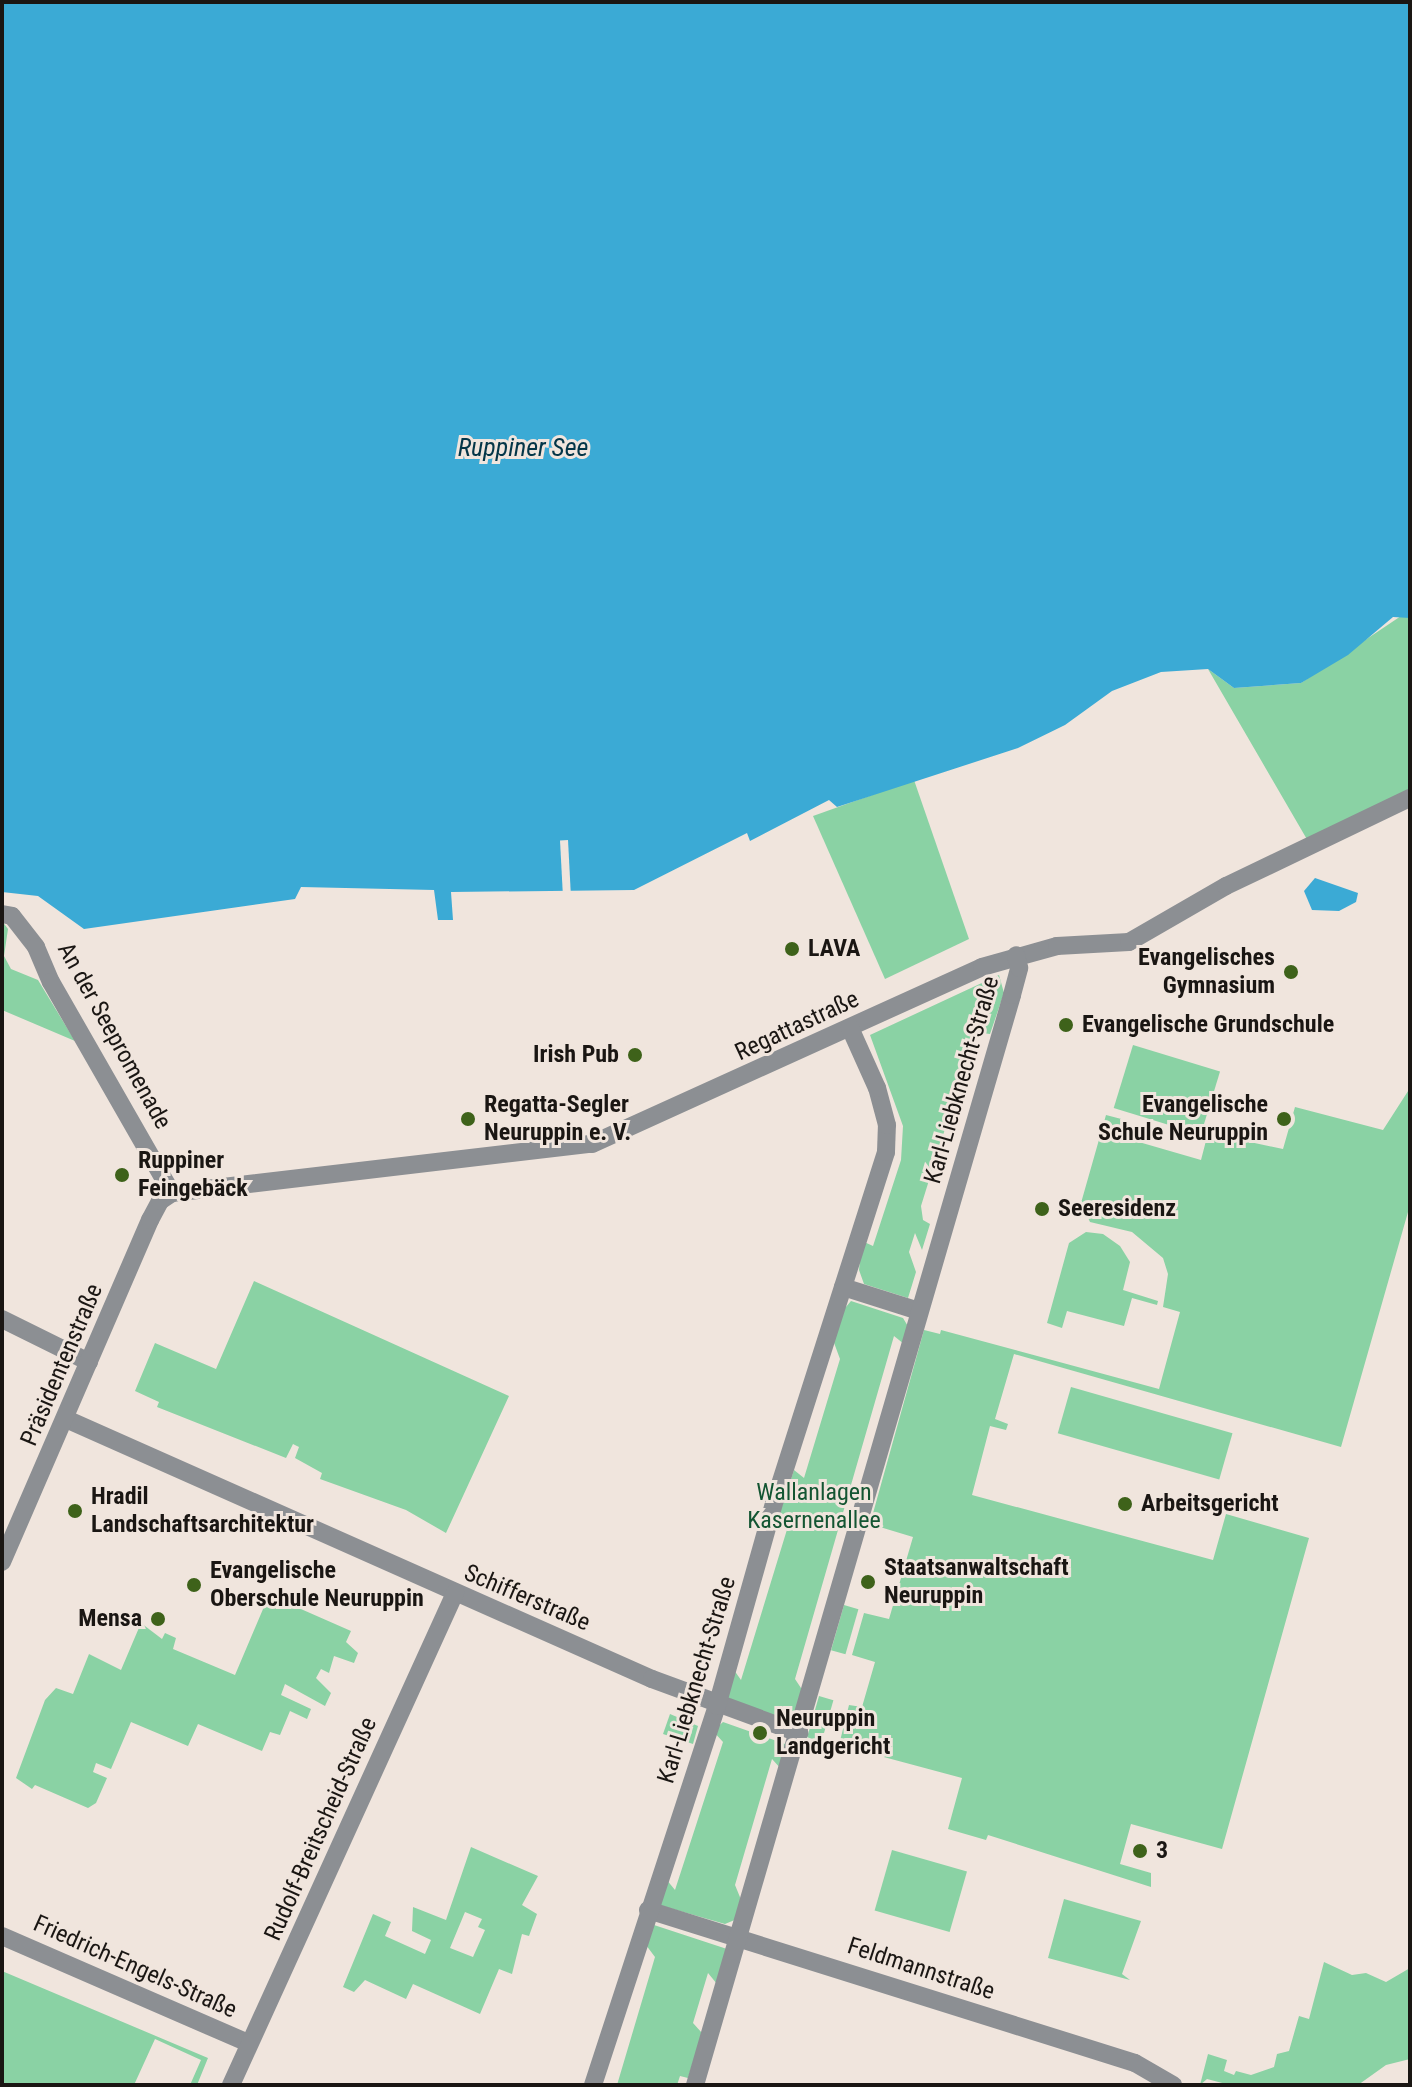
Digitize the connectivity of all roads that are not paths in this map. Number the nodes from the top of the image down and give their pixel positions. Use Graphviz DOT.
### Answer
graph roads {
  1 [pos="1410,798"];
  2 [pos="2,914"];
  3 [pos="1016,955"];
  4 [pos="850,1028"];
  5 [pos="172,1193"];
  6 [pos="843,1287"];
  7 [pos="919,1311"];
  8 [pos="2,1319"];
  9 [pos="89,1362"];
  10 [pos="66,1419"];
  11 [pos="2,1562"];
  12 [pos="455,1593"];
  13 [pos="717,1706"];
  14 [pos="799,1733"];
  15 [pos="648,1910"];
  16 [pos="2,1936"];
  17 [pos="738,1936"];
  18 [pos="248,2043"];
  19 [pos="231,2085"];
  20 [pos="593,2085"];
  21 [pos="695,2085"];
  22 [pos="1173,2085"];
  1 -- 3 [label="street, Regattastraße"];
  2 -- 5 [label="street, An der Seepromenade"];
  3 -- 4 [label="street, Regattastraße"];
  3 -- 7 [label="street, Karl-Liebknecht-Straße"];
  4 -- 5 [label="street, Regattastraße"];
  4 -- 6 [label="street, Karl-Liebknecht-Straße"];
  5 -- 9 [label="street, Präsidentenstraße"];
  6 -- 7 [label="street"];
  6 -- 13 [label="street, Karl-Liebknecht-Straße"];
  7 -- 14 [label="street, Karl-Liebknecht-Straße"];
  8 -- 9 [label="street"];
  9 -- 10 [label="street, Präsidentenstraße"];
  10 -- 11 [label="street, Präsidentenstraße"];
  10 -- 12 [label="street, Schifferstraße"];
  12 -- 13 [label="street, Schifferstraße"];
  12 -- 18 [label="street, Rudolf-Breitscheid-Straße"];
  13 -- 14 [label="street, Schifferstraße"];
  13 -- 15 [label="street, Karl-Liebknecht-Straße"];
  14 -- 17 [label="street, Karl-Liebknecht-Straße"];
  15 -- 17 [label="street, Feldmannstraße"];
  15 -- 20 [label="street, Karl-Liebknecht-Straße"];
  16 -- 18 [label="street, Friedrich-Engels-Straße"];
  17 -- 21 [label="street, Karl-Liebknecht-Straße"];
  17 -- 22 [label="street, Feldmannstraße"];
  18 -- 19 [label="street, Rudolf-Breitscheid-Straße"];
}
